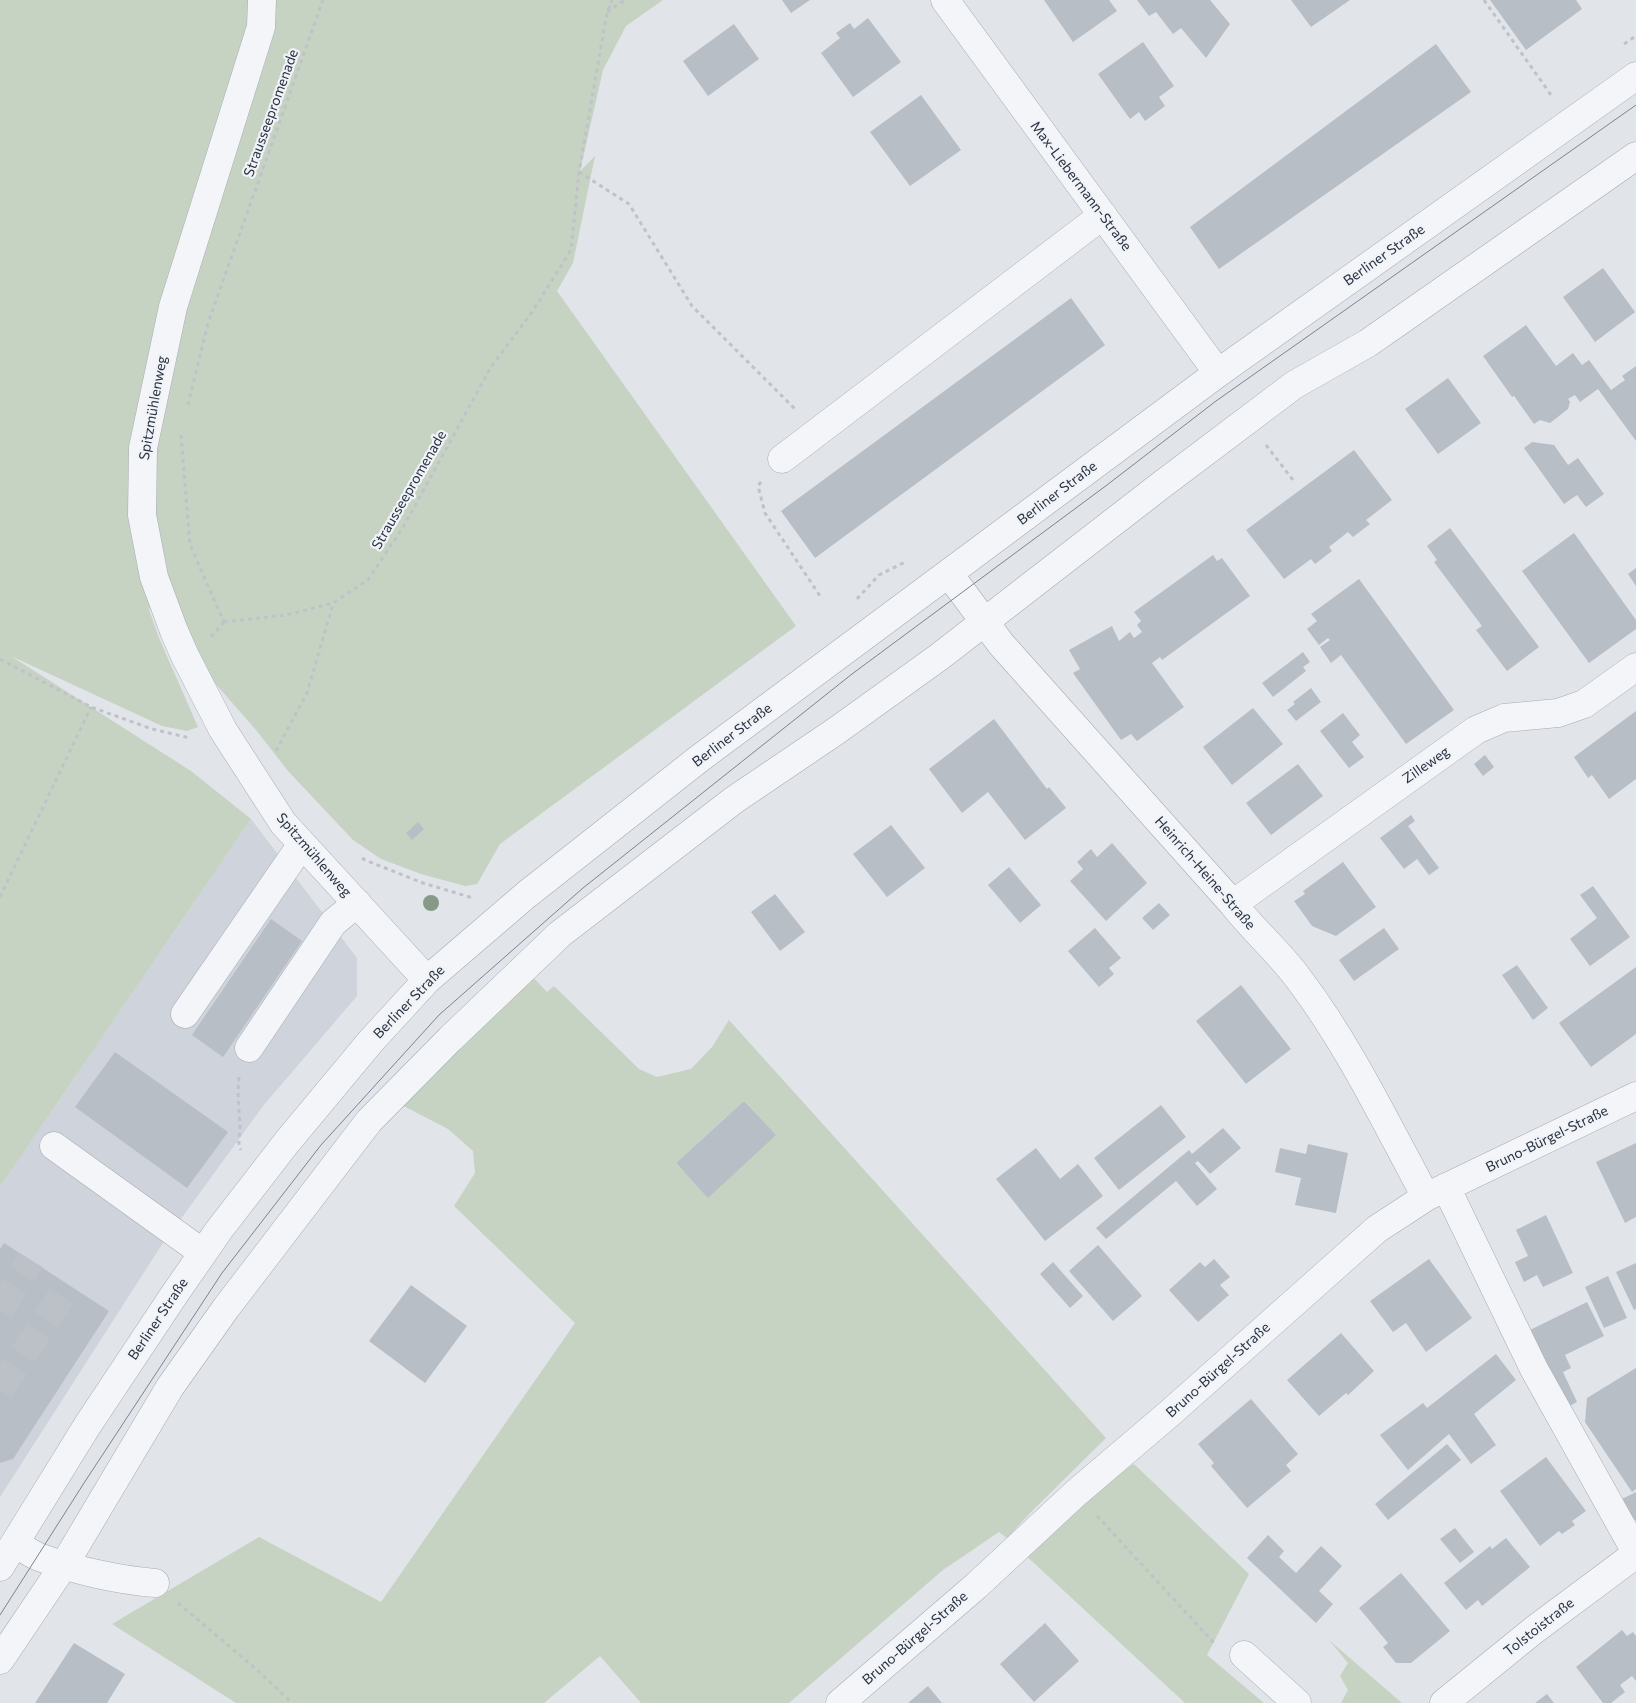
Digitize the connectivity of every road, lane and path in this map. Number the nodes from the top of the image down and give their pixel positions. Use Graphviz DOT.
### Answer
graph roads {
  1 [pos="262,0"];
  2 [pos="323,0"];
  3 [pos="612,0"];
  4 [pos="626,0"];
  5 [pos="945,0"];
  6 [pos="1484,0"];
  7 [pos="607,13"];
  8 [pos="1636,76"];
  9 [pos="1551,96"];
  10 [pos="1636,156"];
  11 [pos="579,172"];
  12 [pos="1103,215"];
  13 [pos="1218,373"];
  14 [pos="188,407"];
  15 [pos="183,426"];
  16 [pos="817,431"];
  17 [pos="1267,447"];
  18 [pos="782,459"];
  19 [pos="1294,480"];
  20 [pos="949,574"];
  21 [pos="822,599"];
  22 [pos="333,603"];
  23 [pos="984,622"];
  24 [pos="0,659"];
  25 [pos="1636,667"];
  26 [pos="91,707"];
  27 [pos="223,730"];
  28 [pos="274,754"];
  29 [pos="302,844"];
  30 [pos="359,855"];
  31 [pos="0,897"];
  32 [pos="478,899"];
  33 [pos="357,903"];
  34 [pos="1233,904"];
  35 [pos="427,980"];
  36 [pos="185,1014"];
  37 [pos="248,1048"];
  38 [pos="1636,1096"];
  39 [pos="54,1146"];
  40 [pos="244,1155"];
  41 [pos="1436,1192"];
  42 [pos="203,1253"];
  43 [pos="1076,1493"];
  44 [pos="15,1543"];
  45 [pos="1636,1553"];
  46 [pos="64,1565"];
  47 [pos="0,1567"];
  48 [pos="154,1583"];
  49 [pos="1244,1655"];
  50 [pos="0,1660"];
  51 [pos="292,1703"];
  52 [pos="840,1703"];
  53 [pos="1297,1703"];
  54 [pos="1444,1703"];
  1 -- 27 [label="street, Spitzmühlenweg"];
  2 -- 14 [label="path, Strausseepromenade"];
  3 -- 7 [label="path, Strausseepromenade"];
  4 -- 7 [label="path"];
  5 -- 12 [label="street, Max-Liebermann-Straße"];
  6 -- 9 [label="path"];
  7 -- 11 [label="path, Strausseepromenade"];
  8 -- 13 [label="street, Berliner Straße"];
  10 -- 23 [label="street"];
  11 -- 16 [label="path"];
  11 -- 22 [label="path, Strausseepromenade"];
  12 -- 13 [label="street, Max-Liebermann-Straße"];
  12 -- 16 [label="street"];
  13 -- 20 [label="street, Berliner Straße"];
  15 -- 22 [label="path, Strausseepromenade"];
  16 -- 18 [label="street"];
  17 -- 19 [label="path"];
  18 -- 21 [label="path"];
  20 -- 23 [label="street, Heinrich-Heine-Straße"];
  20 -- 35 [label="street, Berliner Straße"];
  22 -- 28 [label="path"];
  23 -- 34 [label="street, Heinrich-Heine-Straße"];
  23 -- 46 [label="street"];
  24 -- 26 [label="path"];
  25 -- 34 [label="street, Zilleweg"];
  26 -- 27 [label="path"];
  26 -- 31 [label="path"];
  27 -- 29 [label="street, Spitzmühlenweg"];
  29 -- 33 [label="street, Spitzmühlenweg"];
  29 -- 36 [label="street"];
  30 -- 32 [label="path"];
  33 -- 35 [label="street, Spitzmühlenweg"];
  33 -- 37 [label="street"];
  34 -- 41 [label="street, Heinrich-Heine-Straße"];
  35 -- 42 [label="street, Berliner Straße"];
  37 -- 40 [label="path"];
  38 -- 41 [label="street, Bruno-Bürgel-Straße"];
  39 -- 42 [label="street"];
  41 -- 43 [label="street, Bruno-Bürgel-Straße"];
  41 -- 45 [label="street, Heinrich-Heine-Straße"];
  42 -- 44 [label="street, Berliner Straße"];
  43 -- 49 [label="path"];
  43 -- 52 [label="street, Bruno-Bürgel-Straße"];
  44 -- 46 [label="street"];
  44 -- 47 [label="street, Berliner Straße"];
  45 -- 54 [label="street, Tolstoistraße"];
  46 -- 48 [label="street"];
  46 -- 50 [label="street"];
  48 -- 51 [label="path"];
  49 -- 53 [label="street"];
}
